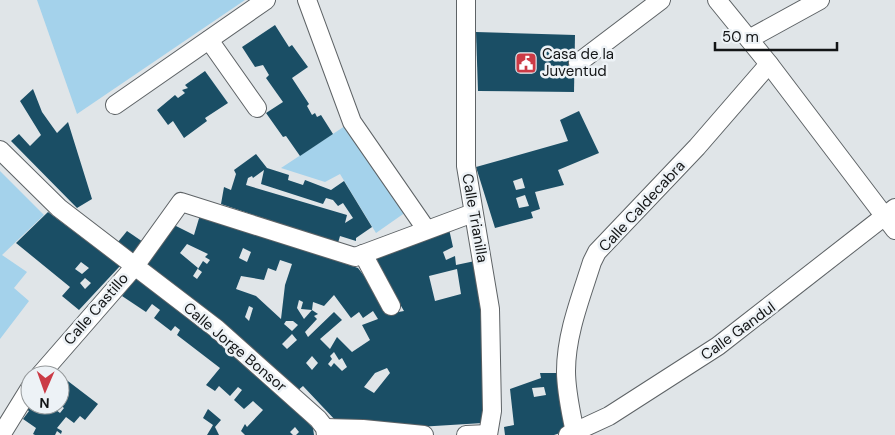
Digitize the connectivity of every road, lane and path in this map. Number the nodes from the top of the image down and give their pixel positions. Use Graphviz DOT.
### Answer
graph roads {
  1 [pos="266,0"];
  2 [pos="307,0"];
  3 [pos="466,0"];
  4 [pos="662,0"];
  5 [pos="717,0"];
  6 [pos="820,0"];
  7 [pos="749,39"];
  8 [pos="209,40"];
  9 [pos="578,63"];
  10 [pos="769,64"];
  11 [pos="115,104"];
  12 [pos="257,108"];
  13 [pos="0,150"];
  14 [pos="473,213"];
  15 [pos="892,219"];
  16 [pos="426,229"];
  17 [pos="363,254"];
  18 [pos="134,266"];
  19 [pos="391,306"];
  20 [pos="49,365"];
  21 [pos="20,404"];
  22 [pos="326,432"];
  23 [pos="488,434"];
  24 [pos="571,434"];
  25 [pos="1,435"];
  26 [pos="424,435"];
  27 [pos="466,435"];
  1 -- 8 [label="street"];
  2 -- 16 [label="street"];
  3 -- 14 [label="street, Calle Trianilla"];
  4 -- 9 [label="street"];
  5 -- 7 [label="street"];
  6 -- 7 [label="street"];
  7 -- 10 [label="street"];
  8 -- 11 [label="street"];
  8 -- 12 [label="street"];
  10 -- 15 [label="street"];
  10 -- 24 [label="street, Calle Caldecabra"];
  13 -- 18 [label="street, Calle Jorge Bonsor"];
  14 -- 16 [label="street"];
  14 -- 23 [label="street, Calle Trianilla"];
  15 -- 24 [label="street, Calle Gandul"];
  16 -- 17 [label="street"];
  17 -- 18 [label="street, Calle Castillo"];
  17 -- 19 [label="street"];
  18 -- 20 [label="street, Calle Castillo"];
  18 -- 22 [label="street, Calle Jorge Bonsor"];
  21 -- 25 [label="street"];
  22 -- 26 [label="street"];
  23 -- 27 [label="street"];
}
